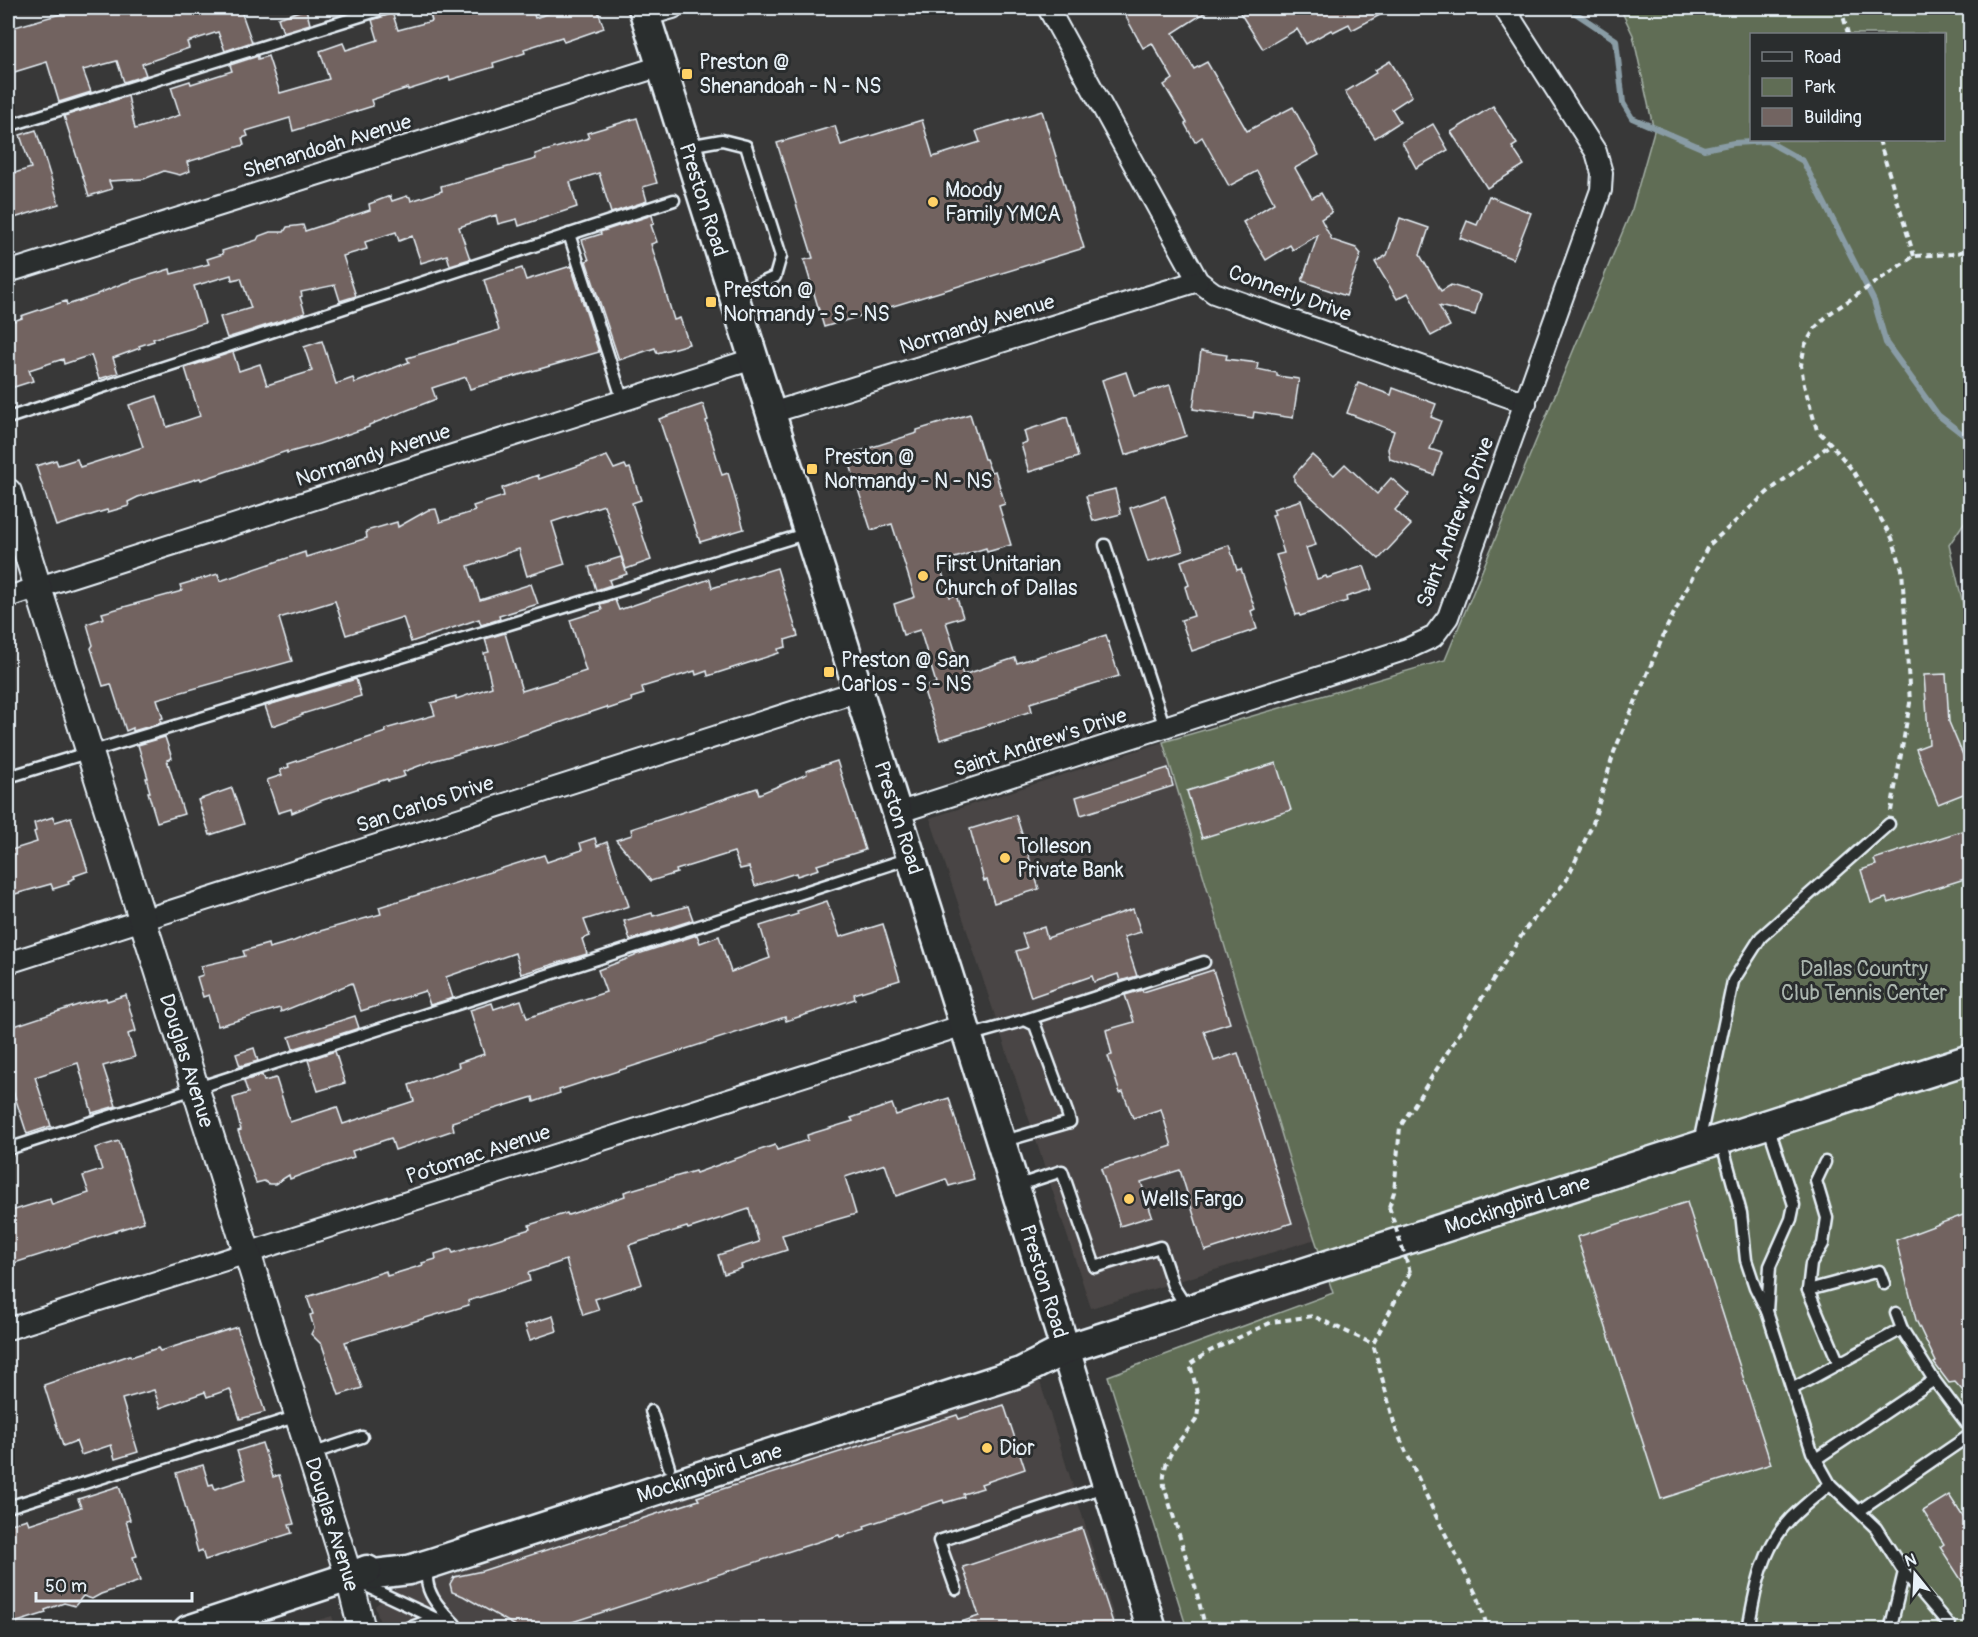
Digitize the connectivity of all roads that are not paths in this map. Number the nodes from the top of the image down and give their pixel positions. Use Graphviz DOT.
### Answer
graph roads {
  1 [pos="386,8"];
  2 [pos="673,8"];
  3 [pos="1048,8"];
  4 [pos="1504,8"];
  5 [pos="644,12"];
  6 [pos="661,66"];
  7 [pos="8,126"];
  8 [pos="686,146"];
  9 [pos="674,200"];
  10 [pos="569,234"];
  11 [pos="8,272"];
  12 [pos="1198,281"];
  13 [pos="733,295"];
  14 [pos="753,359"];
  15 [pos="623,401"];
  16 [pos="1526,403"];
  17 [pos="771,413"];
  18 [pos="8,418"];
  19 [pos="8,492"];
  20 [pos="808,532"];
  21 [pos="1104,544"];
  22 [pos="37,587"];
  23 [pos="8,597"];
  24 [pos="858,691"];
  25 [pos="1165,728"];
  26 [pos="89,751"];
  27 [pos="8,777"];
  28 [pos="897,813"];
  29 [pos="1889,824"];
  30 [pos="910,858"];
  31 [pos="142,919"];
  32 [pos="1204,962"];
  33 [pos="8,963"];
  34 [pos="1025,1020"];
  35 [pos="966,1031"];
  36 [pos="1971,1059"];
  37 [pos="195,1088"];
  38 [pos="1768,1124"];
  39 [pos="1001,1142"];
  40 [pos="1710,1143"];
  41 [pos="8,1149"];
  42 [pos="1825,1162"];
  43 [pos="1015,1186"];
  44 [pos="247,1252"];
  45 [pos="1884,1284"];
  46 [pos="1808,1290"];
  47 [pos="1189,1310"];
  48 [pos="1767,1311"];
  49 [pos="1896,1313"];
  50 [pos="8,1329"];
  51 [pos="1902,1329"];
  52 [pos="1066,1348"];
  53 [pos="1839,1364"];
  54 [pos="1934,1380"];
  55 [pos="1792,1389"];
  56 [pos="651,1412"];
  57 [pos="298,1416"];
  58 [pos="1971,1428"];
  59 [pos="1971,1435"];
  60 [pos="362,1437"];
  61 [pos="310,1454"];
  62 [pos="1816,1459"];
  63 [pos="672,1476"];
  64 [pos="1830,1484"];
  65 [pos="1108,1485"];
  66 [pos="8,1507"];
  67 [pos="1859,1511"];
  68 [pos="432,1563"];
  69 [pos="1904,1572"];
  70 [pos="349,1577"];
  71 [pos="956,1589"];
  72 [pos="436,1618"];
  73 [pos="188,1629"];
  74 [pos="362,1629"];
  75 [pos="403,1629"];
  76 [pos="460,1629"];
  77 [pos="1152,1629"];
  78 [pos="1748,1629"];
  79 [pos="1890,1629"];
  80 [pos="1950,1629"];
  1 -- 7 [label="lane"];
  2 -- 5 [label="street"];
  3 -- 12 [label="street, Connerly Drive"];
  4 -- 16 [label="street, Saint Andrew's Drive"];
  5 -- 6 [label="main road, Preston Road"];
  6 -- 8 [label="main road, Preston Road"];
  6 -- 11 [label="street, Shenandoah Avenue"];
  8 -- 13 [label="main road, Preston Road"];
  8 -- 13 [label="lane"];
  9 -- 10 [label="lane"];
  10 -- 15 [label="lane"];
  10 -- 18 [label="lane"];
  12 -- 16 [label="street, Connerly Drive"];
  12 -- 17 [label="street, Normandy Avenue"];
  13 -- 14 [label="main road, Preston Road"];
  14 -- 15 [label="street, Normandy Avenue"];
  14 -- 17 [label="main road, Preston Road"];
  15 -- 22 [label="street, Normandy Avenue"];
  16 -- 25 [label="street, Saint Andrew's Drive"];
  17 -- 20 [label="main road, Preston Road"];
  19 -- 22 [label="street, Douglas Avenue"];
  20 -- 24 [label="main road, Preston Road"];
  20 -- 26 [label="lane"];
  21 -- 25 [label="lane"];
  22 -- 23 [label="street, Normandy Avenue"];
  22 -- 26 [label="street, Douglas Avenue"];
  24 -- 28 [label="main road, Preston Road"];
  24 -- 31 [label="street, San Carlos Drive"];
  25 -- 28 [label="street, Saint Andrew's Drive"];
  26 -- 27 [label="lane"];
  26 -- 31 [label="street, Douglas Avenue"];
  28 -- 30 [label="main road, Preston Road"];
  29 -- 40 [label="lane"];
  30 -- 35 [label="main road, Preston Road"];
  30 -- 37 [label="lane"];
  31 -- 33 [label="street, San Carlos Drive"];
  31 -- 37 [label="street, Douglas Avenue"];
  32 -- 34 [label="lane"];
  34 -- 35 [label="lane"];
  34 -- 39 [label="lane"];
  35 -- 39 [label="main road, Preston Road"];
  35 -- 44 [label="street, Potomac Avenue"];
  36 -- 38 [label="main road, Mockingbird Lane"];
  37 -- 41 [label="lane"];
  37 -- 44 [label="street, Douglas Avenue"];
  38 -- 40 [label="main road, Mockingbird Lane"];
  38 -- 48 [label="lane"];
  39 -- 43 [label="main road, Preston Road"];
  40 -- 47 [label="main road, Mockingbird Lane"];
  40 -- 48 [label="lane"];
  42 -- 46 [label="lane"];
  43 -- 47 [label="lane"];
  43 -- 52 [label="main road, Preston Road"];
  44 -- 50 [label="street, Potomac Avenue"];
  44 -- 57 [label="street, Douglas Avenue"];
  45 -- 46 [label="lane"];
  46 -- 53 [label="lane"];
  47 -- 52 [label="main road, Mockingbird Lane"];
  48 -- 55 [label="lane"];
  49 -- 51 [label="lane"];
  51 -- 53 [label="lane"];
  51 -- 54 [label="lane"];
  52 -- 63 [label="main road, Mockingbird Lane"];
  52 -- 65 [label="main road, Preston Road"];
  53 -- 55 [label="lane"];
  54 -- 58 [label="lane"];
  54 -- 62 [label="lane"];
  55 -- 62 [label="lane"];
  56 -- 63 [label="lane"];
  57 -- 61 [label="street, Douglas Avenue"];
  57 -- 66 [label="lane"];
  59 -- 67 [label="lane"];
  60 -- 61 [label="lane"];
  61 -- 70 [label="street, Douglas Avenue"];
  62 -- 64 [label="lane"];
  63 -- 68 [label="main road, Mockingbird Lane"];
  63 -- 70 [label="main road, Mockingbird Lane"];
  64 -- 67 [label="lane"];
  64 -- 78 [label="lane"];
  65 -- 71 [label="lane"];
  65 -- 77 [label="main road, Preston Road"];
  67 -- 69 [label="lane"];
  68 -- 70 [label="main road, Mockingbird Lane"];
  68 -- 76 [label="lane"];
  69 -- 79 [label="lane"];
  69 -- 80 [label="lane"];
  70 -- 72 [label="lane"];
  70 -- 73 [label="main road, Mockingbird Lane"];
  70 -- 74 [label="street, Douglas Avenue"];
  72 -- 75 [label="lane"];
  72 -- 76 [label="lane"];
}
